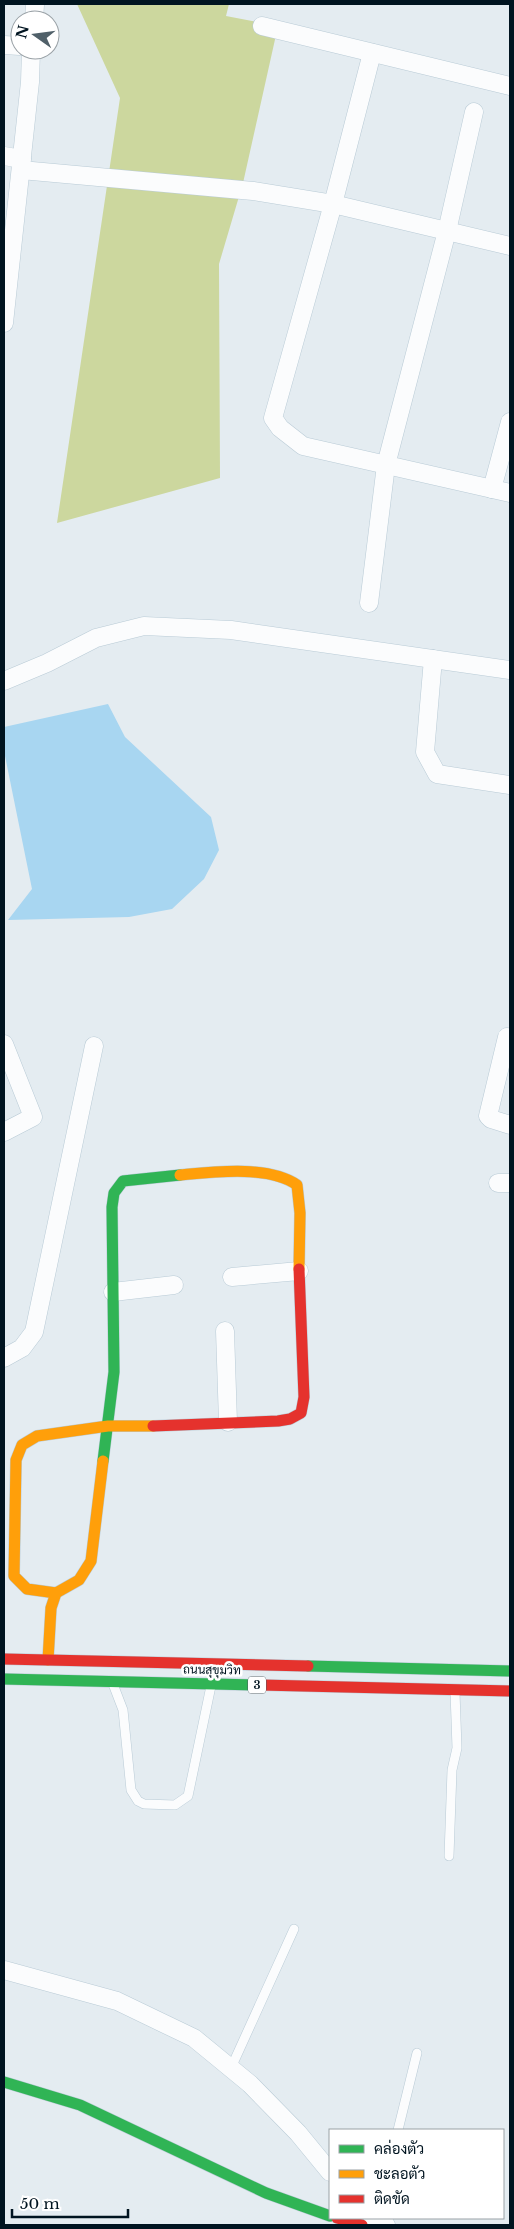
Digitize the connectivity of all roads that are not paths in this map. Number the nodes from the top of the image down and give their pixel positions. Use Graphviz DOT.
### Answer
graph roads {
  1 [pos="262,26"];
  2 [pos="372,53"];
  3 [pos="31,60"];
  4 [pos="510,86"];
  5 [pos="474,112"];
  6 [pos="4,156"];
  7 [pos="21,165"];
  8 [pos="333,204"];
  9 [pos="10,205"];
  10 [pos="447,231"];
  11 [pos="510,246"];
  12 [pos="4,323"];
  13 [pos="510,422"];
  14 [pos="386,465"];
  15 [pos="492,489"];
  16 [pos="510,493"];
  17 [pos="369,602"];
  18 [pos="433,659"];
  19 [pos="510,670"];
  20 [pos="4,681"];
  21 [pos="510,785"];
  22 [pos="507,1037"];
  23 [pos="4,1044"];
  24 [pos="94,1046"];
  25 [pos="510,1125"];
  26 [pos="4,1132"];
  27 [pos="299,1272"];
  28 [pos="232,1277"];
  29 [pos="174,1284"];
  30 [pos="113,1292"];
  31 [pos="225,1331"];
  32 [pos="4,1358"];
  33 [pos="228,1422"];
  34 [pos="108,1426"];
  35 [pos="56,1593"];
  36 [pos="4,1659"];
  37 [pos="48,1660"];
  38 [pos="510,1671"];
  39 [pos="4,1679"];
  40 [pos="112,1682"];
  41 [pos="211,1684"];
  42 [pos="455,1689"];
  43 [pos="510,1691"];
  44 [pos="449,1856"];
  45 [pos="294,1929"];
  46 [pos="4,1970"];
  47 [pos="417,2053"];
  48 [pos="231,2068"];
  49 [pos="4,2082"];
  50 [pos="398,2129"];
  51 [pos="329,2171"];
  52 [pos="329,2216"];
  53 [pos="340,2219"];
  54 [pos="375,2219"];
  55 [pos="362,2225"];
  56 [pos="386,2225"];
  1 -- 2 [label="street"];
  2 -- 4 [label="street"];
  2 -- 8 [label="street"];
  3 -- 7 [label="street"];
  5 -- 10 [label="street"];
  6 -- 7 [label="street"];
  7 -- 8 [label="street"];
  7 -- 9 [label="street"];
  8 -- 10 [label="street"];
  8 -- 14 [label="street"];
  9 -- 12 [label="street"];
  10 -- 11 [label="street"];
  10 -- 14 [label="street"];
  13 -- 15 [label="street"];
  14 -- 15 [label="street"];
  14 -- 17 [label="street"];
  15 -- 16 [label="street"];
  18 -- 19 [label="street"];
  18 -- 20 [label="street"];
  18 -- 21 [label="street"];
  22 -- 25 [label="street"];
  23 -- 26 [label="street"];
  24 -- 32 [label="street"];
  27 -- 28 [label="street"];
  27 -- 30 [label="street"];
  27 -- 33 [label="street"];
  29 -- 30 [label="street"];
  30 -- 34 [label="street"];
  31 -- 33 [label="street"];
  33 -- 34 [label="street"];
  34 -- 35 [label="street"];
  34 -- 35 [label="street"];
  35 -- 37 [label="street"];
  36 -- 37 [label="street, ถนนสุขุมวิท / 3"];
  37 -- 38 [label="street, ถนนสุขุมวิท / 3"];
  39 -- 40 [label="street, ถนนสุขุมวิท / 3"];
  40 -- 41 [label="street, ถนนสุขุมวิท / 3"];
  40 -- 41 [label="lane"];
  41 -- 42 [label="street, ถนนสุขุมวิท / 3"];
  42 -- 43 [label="street, ถนนสุขุมวิท / 3"];
  42 -- 44 [label="lane"];
  45 -- 48 [label="lane"];
  46 -- 48 [label="street"];
  47 -- 50 [label="lane"];
  48 -- 51 [label="street"];
  49 -- 52 [label="street"];
  53 -- 55 [label="street"];
  54 -- 56 [label="street"];
}
